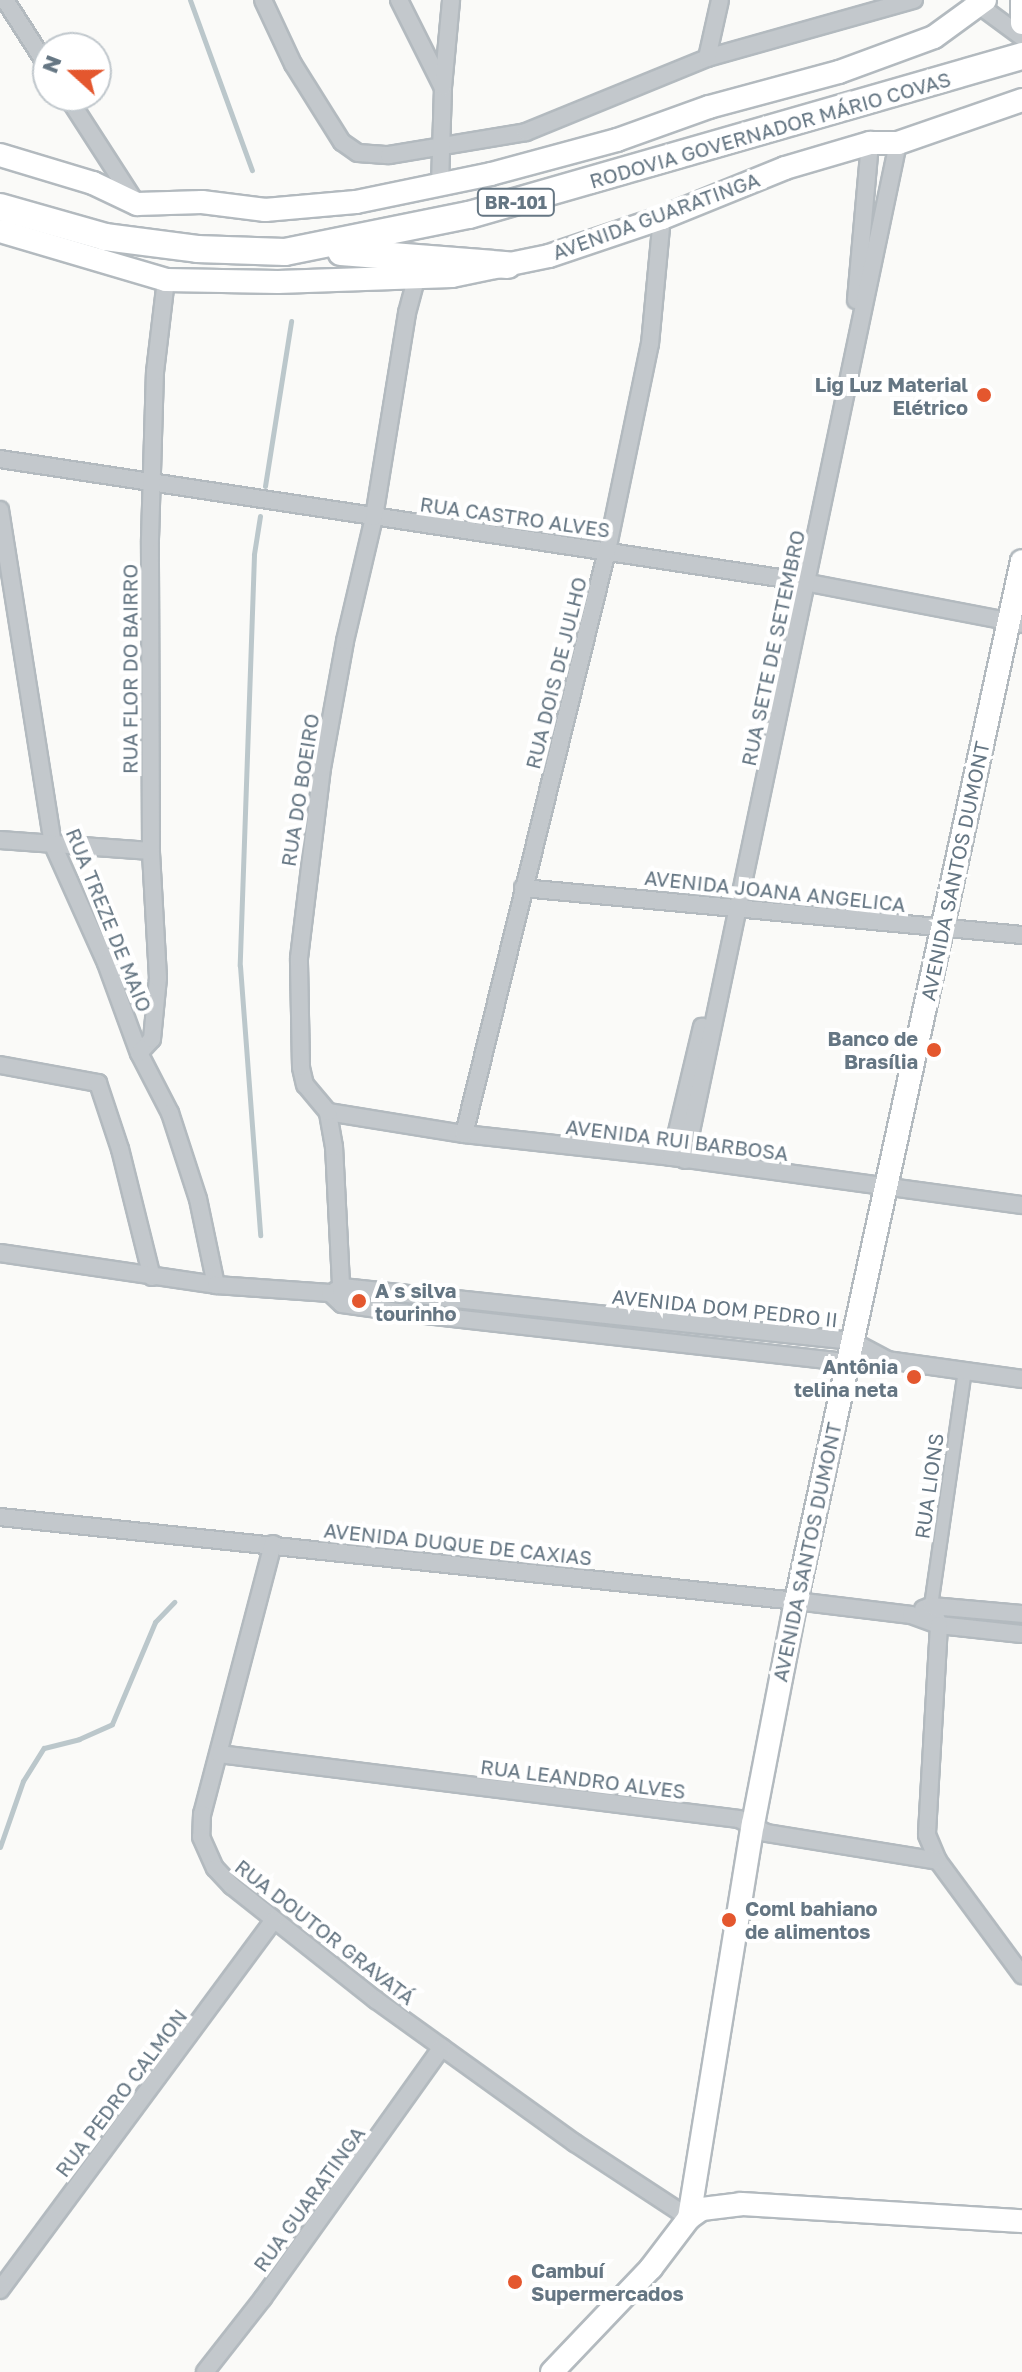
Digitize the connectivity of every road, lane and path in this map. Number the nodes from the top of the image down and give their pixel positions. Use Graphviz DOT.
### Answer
graph roads {
  1 [pos="5,0"];
  2 [pos="263,0"];
  3 [pos="399,0"];
  4 [pos="451,0"];
  5 [pos="720,0"];
  6 [pos="914,0"];
  7 [pos="1022,1"];
  8 [pos="978,2"];
  9 [pos="1022,23"];
  10 [pos="1022,37"];
  11 [pos="32,42"];
  12 [pos="1022,56"];
  13 [pos="707,58"];
  14 [pos="443,88"];
  15 [pos="1022,100"];
  16 [pos="77,112"];
  17 [pos="870,143"];
  18 [pos="898,143"];
  19 [pos="441,149"];
  20 [pos="0,155"];
  21 [pos="440,183"];
  22 [pos="137,204"];
  23 [pos="0,207"];
  24 [pos="662,218"];
  25 [pos="0,231"];
  26 [pos="285,252"];
  27 [pos="507,265"];
  28 [pos="416,279"];
  29 [pos="166,280"];
  30 [pos="0,459"];
  31 [pos="151,483"];
  32 [pos="0,510"];
  33 [pos="374,517"];
  34 [pos="607,551"];
  35 [pos="1022,561"];
  36 [pos="803,582"];
  37 [pos="1015,622"];
  38 [pos="0,840"];
  39 [pos="53,845"];
  40 [pos="151,851"];
  41 [pos="523,888"];
  42 [pos="735,906"];
  43 [pos="943,927"];
  44 [pos="1022,935"];
  45 [pos="139,1053"];
  46 [pos="0,1065"];
  47 [pos="328,1112"];
  48 [pos="464,1134"];
  49 [pos="678,1159"];
  50 [pos="887,1186"];
  51 [pos="1022,1205"];
  52 [pos="0,1253"];
  53 [pos="152,1277"];
  54 [pos="216,1285"];
  55 [pos="338,1295"];
  56 [pos="551,1309"];
  57 [pos="710,1328"];
  58 [pos="550,1329"];
  59 [pos="708,1347"];
  60 [pos="849,1351"];
  61 [pos="965,1371"];
  62 [pos="1022,1379"];
  63 [pos="0,1517"];
  64 [pos="273,1544"];
  65 [pos="796,1601"];
  66 [pos="931,1606"];
  67 [pos="1022,1614"];
  68 [pos="911,1615"];
  69 [pos="939,1625"];
  70 [pos="1022,1634"];
  71 [pos="219,1754"];
  72 [pos="753,1824"];
  73 [pos="938,1861"];
  74 [pos="274,1920"];
  75 [pos="1022,1975"];
  76 [pos="442,2047"];
  77 [pos="689,2218"];
  78 [pos="1022,2221"];
  79 [pos="0,2290"];
  80 [pos="205,2372"];
  81 [pos="552,2372"];
  1 -- 11 [label="street"];
  2 -- 19 [label="street"];
  3 -- 14 [label="street"];
  4 -- 14 [label="street"];
  5 -- 13 [label="street"];
  6 -- 13 [label="street"];
  7 -- 9 [label="main road"];
  8 -- 10 [label="street"];
  8 -- 21 [label="main road"];
  12 -- 26 [label="highway, RODOVIA GOVERNADOR MÁRIO COVAS / BR-101"];
  13 -- 19 [label="street"];
  14 -- 19 [label="street"];
  15 -- 18 [label="main road, AVENIDA GUARATINGA"];
  16 -- 22 [label="street"];
  17 -- 18 [label="main road, AVENIDA GUARATINGA"];
  17 -- 24 [label="main road, AVENIDA GUARATINGA"];
  17 -- 36 [label="street, RUA SETE DE SETEMBRO"];
  18 -- 36 [label="street, RUA SETE DE SETEMBRO"];
  19 -- 21 [label="street"];
  20 -- 22 [label="main road"];
  21 -- 22 [label="main road"];
  23 -- 26 [label="highway, RODOVIA GOVERNADOR MÁRIO COVAS / BR-101"];
  24 -- 27 [label="main road, AVENIDA GUARATINGA"];
  24 -- 34 [label="street, RUA DOIS DE JULHO"];
  25 -- 29 [label="main road, AVENIDA GUARATINGA"];
  26 -- 27 [label="highway"];
  27 -- 28 [label="main road, AVENIDA GUARATINGA"];
  28 -- 29 [label="main road, AVENIDA GUARATINGA"];
  28 -- 33 [label="street, RUA DO BOEIRO"];
  29 -- 31 [label="street, RUA FLOR DO BAIRRO"];
  30 -- 31 [label="street, RUA CASTRO ALVES"];
  31 -- 33 [label="street, RUA CASTRO ALVES"];
  31 -- 40 [label="street, RUA FLOR DO BAIRRO"];
  32 -- 39 [label="street, RUA TREZE DE MAIO"];
  33 -- 34 [label="street, RUA CASTRO ALVES"];
  33 -- 47 [label="street, RUA DO BOEIRO"];
  34 -- 36 [label="street, RUA CASTRO ALVES"];
  34 -- 41 [label="street, RUA DOIS DE JULHO"];
  35 -- 37 [label="main road, AVENIDA SANTOS DUMONT"];
  36 -- 37 [label="street, RUA CASTRO ALVES"];
  36 -- 42 [label="street, RUA SETE DE SETEMBRO"];
  37 -- 43 [label="main road, AVENIDA SANTOS DUMONT"];
  38 -- 39 [label="street"];
  39 -- 40 [label="street"];
  39 -- 45 [label="street, RUA TREZE DE MAIO"];
  40 -- 45 [label="street, RUA FLOR DO BAIRRO"];
  41 -- 42 [label="street, AVENIDA JOANA ANGELICA"];
  41 -- 48 [label="street, RUA DOIS DE JULHO"];
  42 -- 43 [label="street, AVENIDA JOANA ANGELICA"];
  42 -- 49 [label="street, RUA SETE DE SETEMBRO"];
  43 -- 44 [label="street, AVENIDA JOANA ANGELICA"];
  43 -- 50 [label="main road, AVENIDA SANTOS DUMONT"];
  45 -- 54 [label="street, RUA TREZE DE MAIO"];
  46 -- 53 [label="street"];
  47 -- 48 [label="street, AVENIDA RUI BARBOSA"];
  47 -- 55 [label="street, RUA DO BOEIRO"];
  48 -- 49 [label="street, AVENIDA RUI BARBOSA"];
  49 -- 50 [label="street, AVENIDA RUI BARBOSA"];
  50 -- 51 [label="street, AVENIDA RUI BARBOSA"];
  50 -- 60 [label="main road, AVENIDA SANTOS DUMONT"];
  52 -- 53 [label="street"];
  53 -- 54 [label="street"];
  54 -- 55 [label="street"];
  55 -- 56 [label="street, AVENIDA DOM PEDRO II"];
  55 -- 58 [label="street, AVENIDA DOM PEDRO II"];
  56 -- 57 [label="street, AVENIDA DOM PEDRO II"];
  56 -- 58 [label="street"];
  57 -- 59 [label="street"];
  57 -- 60 [label="street, AVENIDA DOM PEDRO II"];
  58 -- 59 [label="street, AVENIDA DOM PEDRO II"];
  59 -- 60 [label="street, AVENIDA DOM PEDRO II"];
  60 -- 61 [label="street, AVENIDA DOM PEDRO II"];
  60 -- 65 [label="main road, AVENIDA SANTOS DUMONT"];
  61 -- 62 [label="street, AVENIDA DOM PEDRO II"];
  61 -- 66 [label="street, RUA LIONS"];
  63 -- 64 [label="street, AVENIDA DUQUE DE CAXIAS"];
  64 -- 65 [label="street, AVENIDA DUQUE DE CAXIAS"];
  64 -- 71 [label="street, RUA DOUTOR GRAVATÁ"];
  65 -- 68 [label="street, AVENIDA DUQUE DE CAXIAS"];
  65 -- 72 [label="main road, AVENIDA SANTOS DUMONT"];
  66 -- 67 [label="street"];
  66 -- 68 [label="street"];
  66 -- 69 [label="street"];
  68 -- 69 [label="street, AVENIDA DUQUE DE CAXIAS"];
  69 -- 70 [label="street, AVENIDA DUQUE DE CAXIAS"];
  69 -- 73 [label="street"];
  71 -- 72 [label="street, RUA LEANDRO ALVES"];
  71 -- 74 [label="street, RUA DOUTOR GRAVATÁ"];
  72 -- 73 [label="street, RUA LEANDRO ALVES"];
  72 -- 77 [label="main road, AVENIDA SANTOS DUMONT"];
  73 -- 75 [label="street"];
  74 -- 76 [label="street, RUA DOUTOR GRAVATÁ"];
  74 -- 79 [label="street, RUA PEDRO CALMON"];
  76 -- 77 [label="street, RUA DOUTOR GRAVATÁ"];
  76 -- 80 [label="street, RUA GUARATINGA"];
  77 -- 78 [label="main road"];
  77 -- 81 [label="main road"];
}
